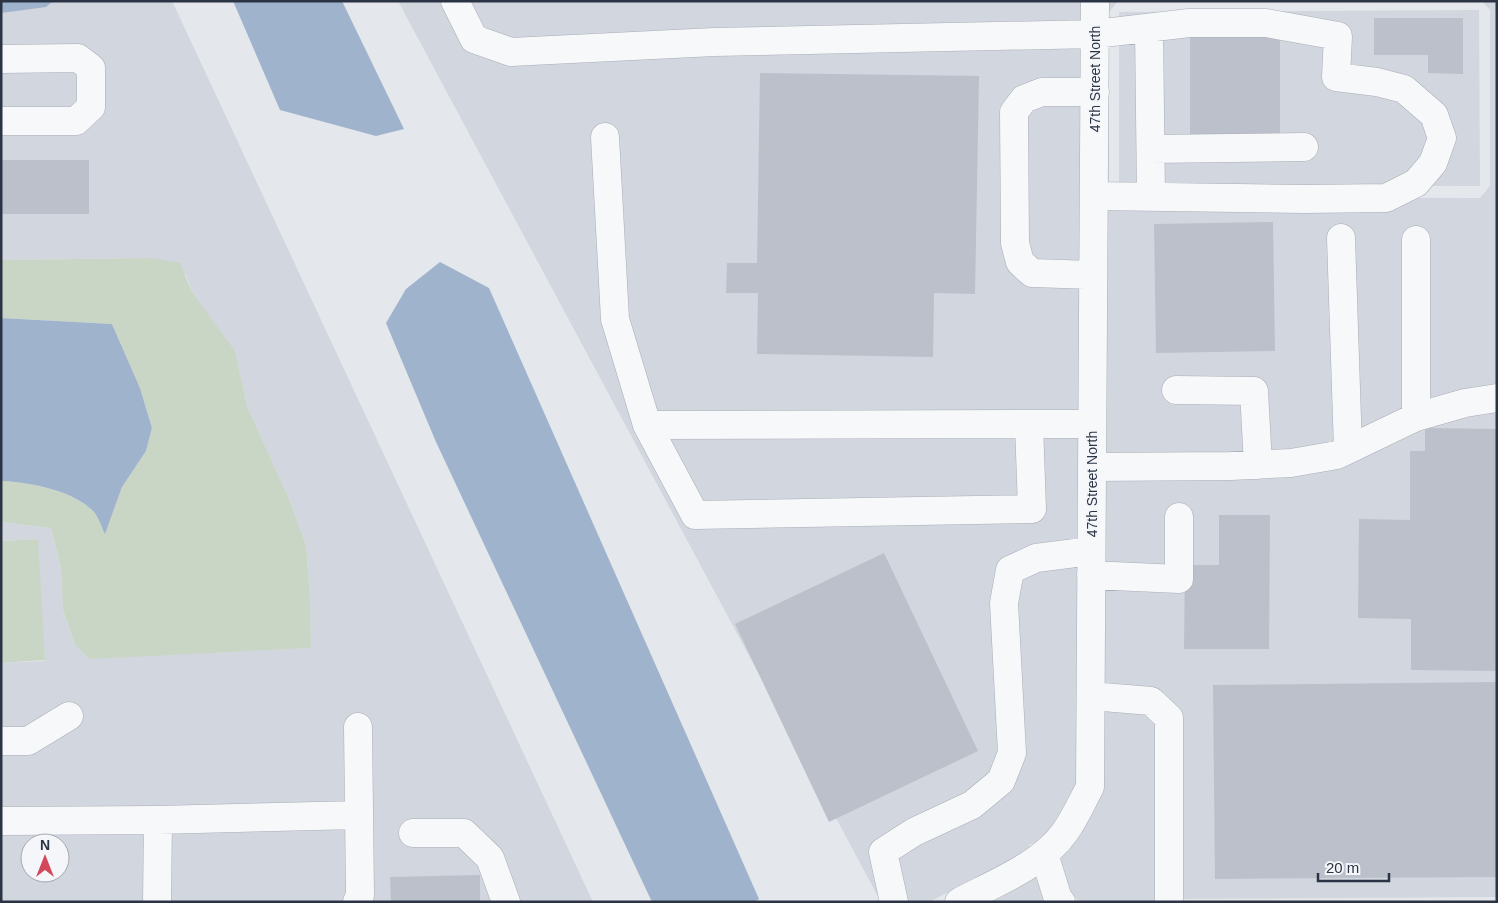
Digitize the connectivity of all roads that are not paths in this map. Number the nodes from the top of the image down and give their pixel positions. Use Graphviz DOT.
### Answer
graph roads {
  1 [pos="455,1"];
  2 [pos="1095,1"];
  3 [pos="1148,29"];
  4 [pos="1095,34"];
  5 [pos="1,59"];
  6 [pos="1095,92"];
  7 [pos="1,121"];
  8 [pos="605,136"];
  9 [pos="1304,147"];
  10 [pos="1151,149"];
  11 [pos="1094,196"];
  12 [pos="1151,196"];
  13 [pos="1341,238"];
  14 [pos="1416,240"];
  15 [pos="1093,275"];
  16 [pos="1176,390"];
  17 [pos="1497,398"];
  18 [pos="1416,416"];
  19 [pos="1029,424"];
  20 [pos="1092,424"];
  21 [pos="647,425"];
  22 [pos="1348,449"];
  23 [pos="1258,464"];
  24 [pos="1092,467"];
  25 [pos="1179,517"];
  26 [pos="1091,563"];
  27 [pos="1091,696"];
  28 [pos="69,716"];
  29 [pos="358,727"];
  30 [pos="1,741"];
  31 [pos="358,815"];
  32 [pos="158,820"];
  33 [pos="1,821"];
  34 [pos="413,833"];
  35 [pos="1044,854"];
  36 [pos="157,902"];
  37 [pos="357,902"];
  38 [pos="506,902"];
  39 [pos="894,902"];
  40 [pos="959,902"];
  41 [pos="1061,902"];
  42 [pos="1169,902"];
  1 -- 4 [label="street"];
  2 -- 4 [label="street, 47th Street North"];
  3 -- 4 [label="street"];
  3 -- 10 [label="street"];
  3 -- 12 [label="street"];
  4 -- 6 [label="street, 47th Street North"];
  5 -- 7 [label="street"];
  6 -- 11 [label="street, 47th Street North"];
  6 -- 15 [label="street"];
  8 -- 21 [label="street"];
  9 -- 10 [label="street"];
  10 -- 12 [label="street"];
  11 -- 12 [label="street"];
  11 -- 15 [label="street, 47th Street North"];
  13 -- 22 [label="street"];
  14 -- 18 [label="street"];
  15 -- 20 [label="street, 47th Street North"];
  16 -- 23 [label="street"];
  17 -- 18 [label="street"];
  18 -- 22 [label="street"];
  19 -- 20 [label="street"];
  19 -- 21 [label="street"];
  19 -- 21 [label="street"];
  20 -- 24 [label="street, 47th Street North"];
  22 -- 23 [label="street"];
  23 -- 24 [label="street"];
  24 -- 26 [label="street, 47th Street North"];
  25 -- 26 [label="street"];
  26 -- 27 [label="street, 47th Street North"];
  26 -- 39 [label="street"];
  27 -- 35 [label="street, 47th Street North"];
  27 -- 42 [label="street"];
  28 -- 30 [label="street"];
  29 -- 31 [label="street"];
  31 -- 32 [label="street"];
  31 -- 37 [label="street"];
  32 -- 33 [label="street"];
  32 -- 36 [label="street"];
  34 -- 38 [label="street"];
  35 -- 40 [label="street, 47th Street North"];
  35 -- 41 [label="street"];
}
